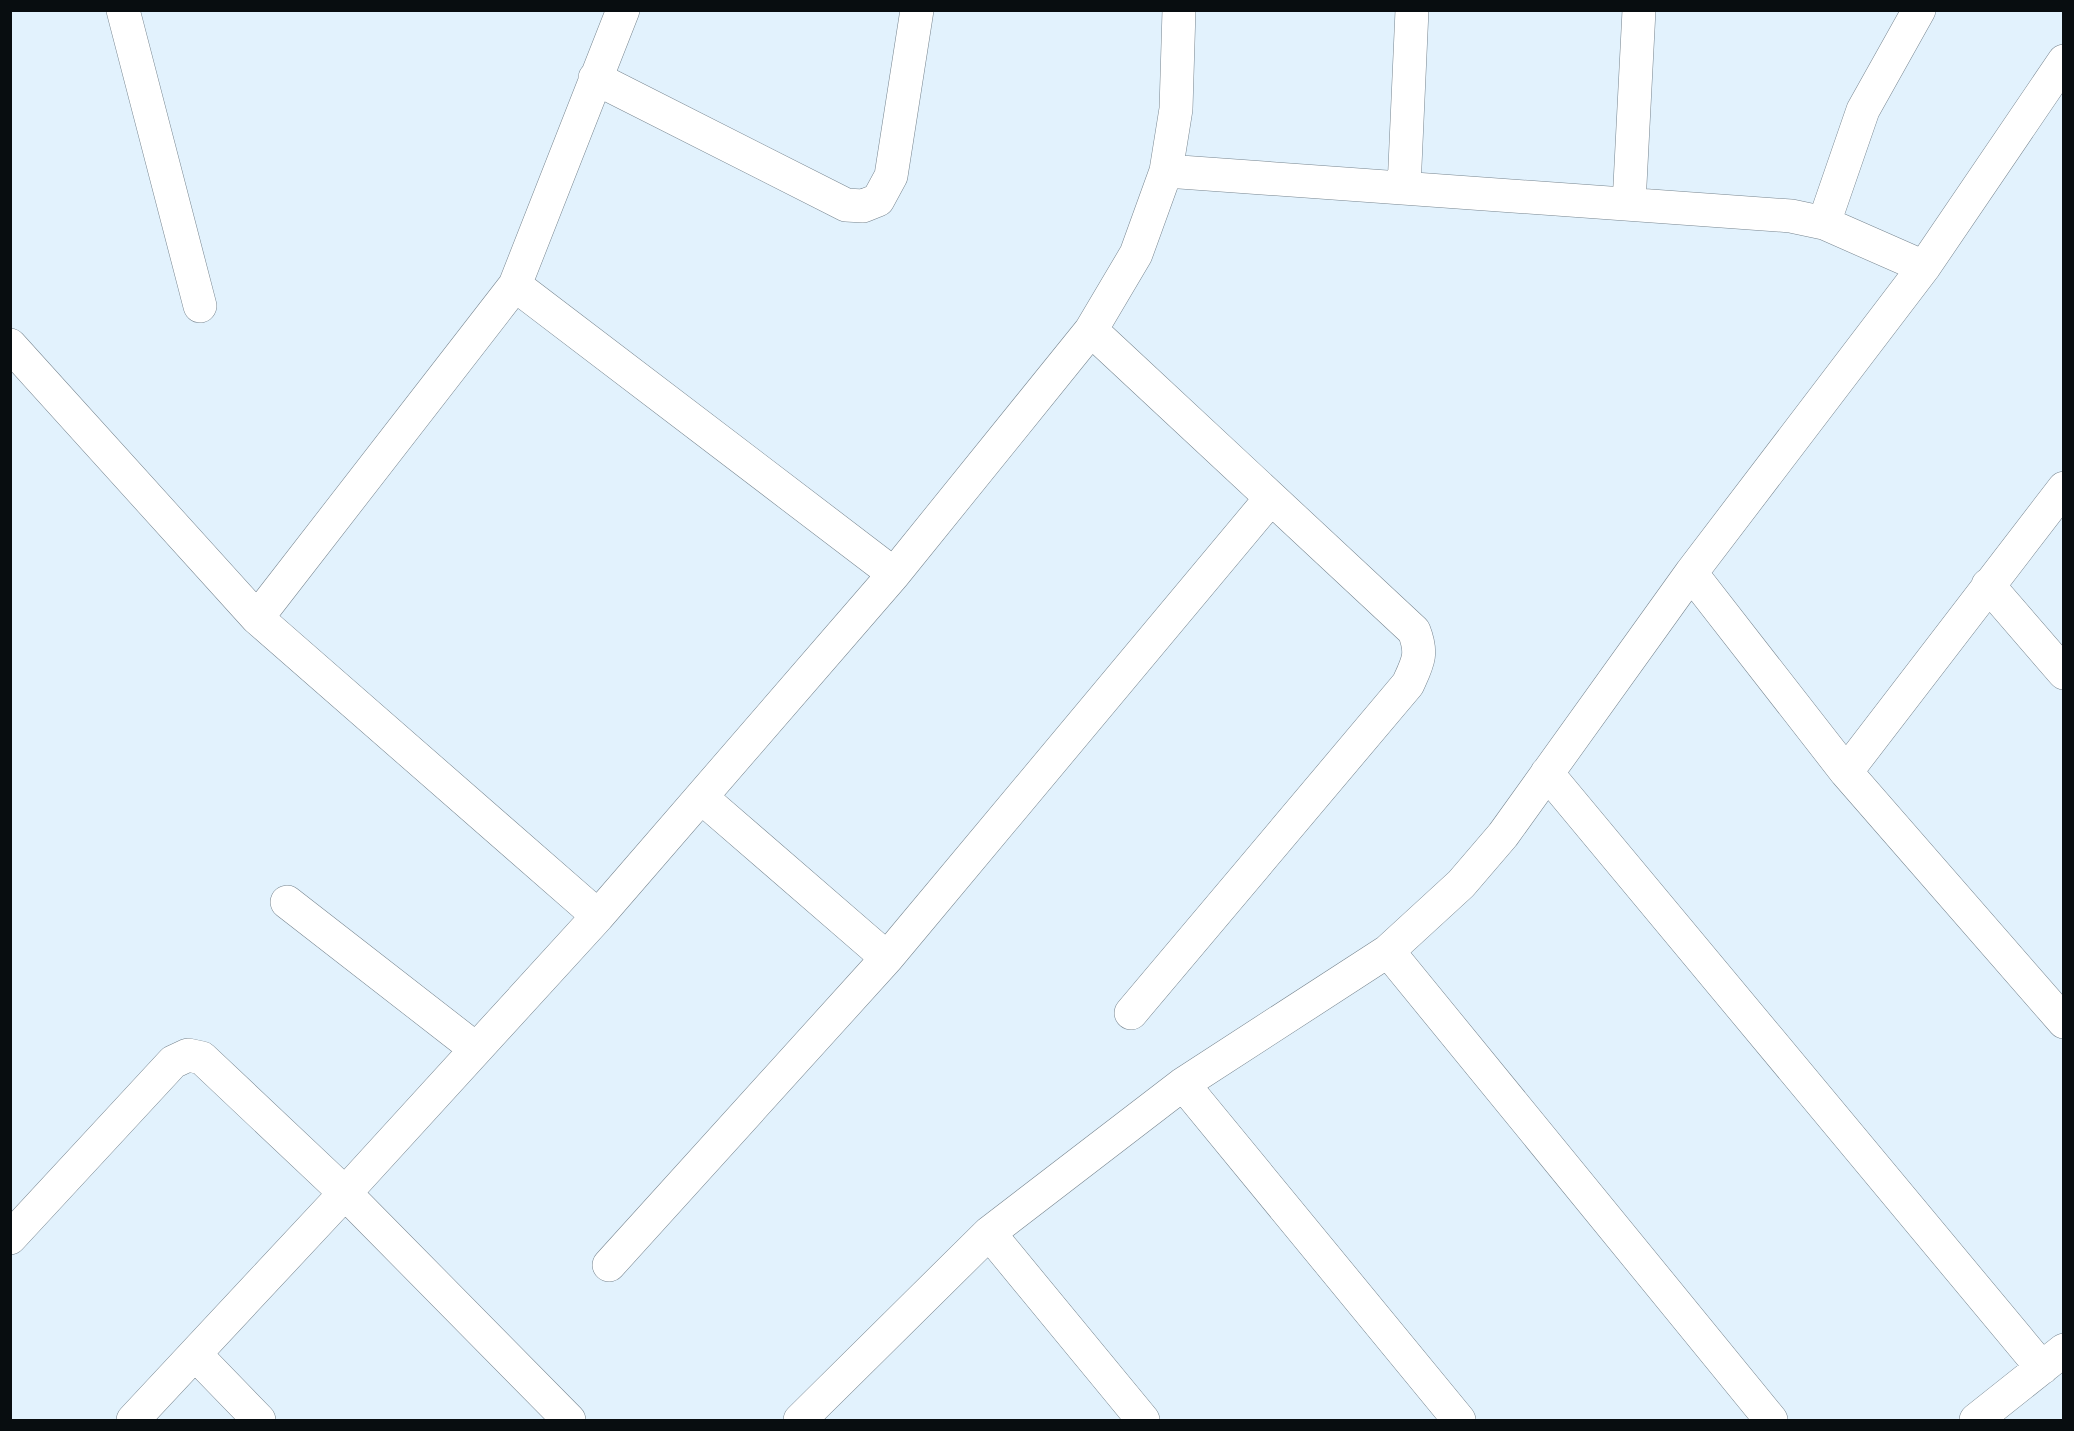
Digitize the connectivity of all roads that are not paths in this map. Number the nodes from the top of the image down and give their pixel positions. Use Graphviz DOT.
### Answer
graph roads {
  1 [pos="123,10"];
  2 [pos="623,10"];
  3 [pos="917,10"];
  4 [pos="1179,10"];
  5 [pos="1412,10"];
  6 [pos="1639,10"];
  7 [pos="1919,10"];
  8 [pos="2064,62"];
  9 [pos="595,78"];
  10 [pos="1166,171"];
  11 [pos="1404,188"];
  12 [pos="1629,204"];
  13 [pos="1824,223"];
  14 [pos="1924,267"];
  15 [pos="515,285"];
  16 [pos="200,306"];
  17 [pos="1091,330"];
  18 [pos="10,345"];
  19 [pos="2064,488"];
  20 [pos="1271,498"];
  21 [pos="1691,573"];
  22 [pos="894,574"];
  23 [pos="1988,585"];
  24 [pos="257,618"];
  25 [pos="2064,673"];
  26 [pos="1846,772"];
  27 [pos="1547,773"];
  28 [pos="701,797"];
  29 [pos="287,902"];
  30 [pos="598,916"];
  31 [pos="1388,951"];
  32 [pos="887,958"];
  33 [pos="1131,1013"];
  34 [pos="2064,1022"];
  35 [pos="476,1049"];
  36 [pos="1184,1084"];
  37 [pos="345,1194"];
  38 [pos="989,1233"];
  39 [pos="10,1238"];
  40 [pos="609,1264"];
  41 [pos="195,1354"];
  42 [pos="2053,1359"];
  43 [pos="560,1418"];
  44 [pos="133,1420"];
  45 [pos="259,1420"];
  46 [pos="800,1420"];
  47 [pos="1143,1420"];
  48 [pos="1459,1420"];
  49 [pos="1771,1420"];
  50 [pos="1976,1420"];
  1 -- 16 [label="street"];
  2 -- 9 [label="street"];
  3 -- 9 [label="street"];
  4 -- 10 [label="street"];
  5 -- 11 [label="street"];
  6 -- 12 [label="street"];
  7 -- 13 [label="street"];
  8 -- 14 [label="street"];
  9 -- 15 [label="street"];
  10 -- 11 [label="street"];
  10 -- 17 [label="street"];
  11 -- 12 [label="street"];
  12 -- 13 [label="street"];
  13 -- 14 [label="street"];
  14 -- 21 [label="street"];
  15 -- 22 [label="street"];
  15 -- 24 [label="street"];
  17 -- 20 [label="street"];
  17 -- 22 [label="street"];
  18 -- 24 [label="street"];
  19 -- 23 [label="street"];
  20 -- 32 [label="street"];
  20 -- 33 [label="street"];
  21 -- 26 [label="street"];
  21 -- 27 [label="street"];
  22 -- 28 [label="street"];
  23 -- 25 [label="street"];
  23 -- 26 [label="street"];
  24 -- 30 [label="street"];
  26 -- 34 [label="street"];
  27 -- 31 [label="street"];
  27 -- 42 [label="street"];
  28 -- 30 [label="street"];
  28 -- 32 [label="street"];
  29 -- 35 [label="street"];
  30 -- 35 [label="street"];
  31 -- 36 [label="street"];
  31 -- 49 [label="street"];
  32 -- 40 [label="street"];
  35 -- 37 [label="street"];
  36 -- 38 [label="street"];
  36 -- 48 [label="street"];
  37 -- 39 [label="street"];
  37 -- 41 [label="street"];
  37 -- 43 [label="street"];
  38 -- 46 [label="street"];
  38 -- 47 [label="street"];
  41 -- 44 [label="street"];
  41 -- 45 [label="street"];
  42 -- 50 [label="street"];
}
